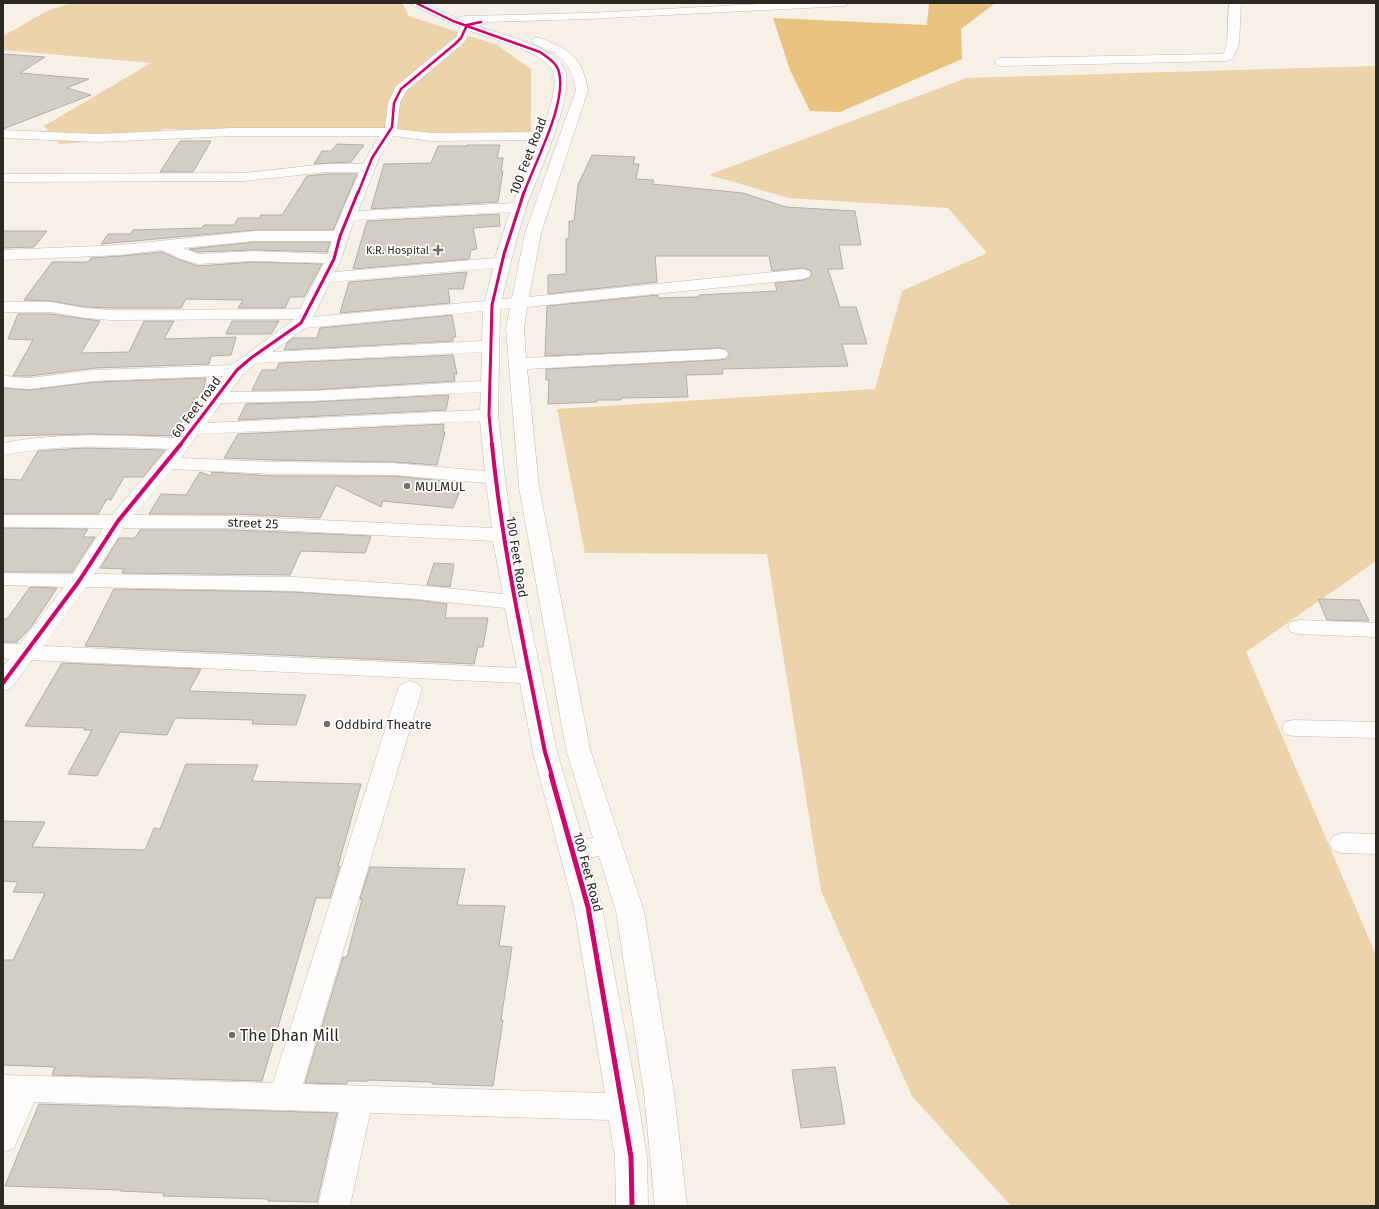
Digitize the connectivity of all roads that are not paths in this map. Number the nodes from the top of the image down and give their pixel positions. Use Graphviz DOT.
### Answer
graph roads {
  1 [pos="416,3"];
  2 [pos="438,3"];
  3 [pos="844,3"];
  4 [pos="1235,3"];
  5 [pos="468,18"];
  6 [pos="1001,62"];
  7 [pos="3,134"];
  8 [pos="386,135"];
  9 [pos="546,136"];
  10 [pos="368,168"];
  11 [pos="3,178"];
  12 [pos="518,207"];
  13 [pos="348,216"];
  14 [pos="340,236"];
  15 [pos="166,246"];
  16 [pos="3,254"];
  17 [pos="334,259"];
  18 [pos="502,262"];
  19 [pos="803,274"];
  20 [pos="324,278"];
  21 [pos="520,303"];
  22 [pos="492,305"];
  23 [pos="3,307"];
  24 [pos="303,318"];
  25 [pos="491,346"];
  26 [pos="719,354"];
  27 [pos="250,358"];
  28 [pos="518,364"];
  29 [pos="237,370"];
  30 [pos="3,380"];
  31 [pos="490,386"];
  32 [pos="215,398"];
  33 [pos="489,415"];
  34 [pos="191,429"];
  35 [pos="180,444"];
  36 [pos="3,449"];
  37 [pos="167,463"];
  38 [pos="495,478"];
  39 [pos="3,521"];
  40 [pos="118,521"];
  41 [pos="504,535"];
  42 [pos="3,579"];
  43 [pos="79,581"];
  44 [pos="514,602"];
  45 [pos="1299,627"];
  46 [pos="1376,630"];
  47 [pos="3,651"];
  48 [pos="26,652"];
  49 [pos="529,676"];
  50 [pos="3,683"];
  51 [pos="410,689"];
  52 [pos="1294,728"];
  53 [pos="1376,730"];
  54 [pos="1342,843"];
  55 [pos="609,844"];
  56 [pos="1376,844"];
  57 [pos="572,852"];
  58 [pos="14,1088"];
  59 [pos="284,1097"];
  60 [pos="358,1099"];
  61 [pos="623,1106"];
  62 [pos="3,1138"];
  63 [pos="334,1206"];
  64 [pos="632,1206"];
  65 [pos="671,1206"];
  1 -- 5 [label="street, 100 Feet Road"];
  2 -- 5 [label="street, 100 Feet Road"];
  3 -- 5 [label="street"];
  4 -- 6 [label="street"];
  5 -- 8 [label="street, 60 Feet road"];
  5 -- 9 [label="street, 100 Feet Road"];
  5 -- 21 [label="street, 100 Feet Road"];
  7 -- 8 [label="street"];
  8 -- 9 [label="street"];
  8 -- 10 [label="street, 60 Feet road"];
  9 -- 12 [label="street, 100 Feet Road"];
  10 -- 11 [label="street"];
  10 -- 13 [label="street, 60 Feet road"];
  12 -- 13 [label="street"];
  12 -- 18 [label="street, 100 Feet Road"];
  13 -- 14 [label="street, 60 Feet road"];
  14 -- 15 [label="street"];
  14 -- 17 [label="street, 60 Feet road"];
  15 -- 16 [label="street"];
  15 -- 17 [label="street"];
  17 -- 20 [label="street, 60 Feet road"];
  18 -- 20 [label="street"];
  18 -- 22 [label="street, 100 Feet Road"];
  19 -- 21 [label="street"];
  20 -- 24 [label="street, 60 Feet road"];
  21 -- 22 [label="street"];
  21 -- 28 [label="street, 100 Feet Road"];
  22 -- 24 [label="street"];
  22 -- 25 [label="street, 100 Feet Road"];
  23 -- 24 [label="street"];
  24 -- 27 [label="street, 60 Feet road"];
  25 -- 27 [label="street"];
  25 -- 31 [label="street, 100 Feet Road"];
  26 -- 28 [label="street"];
  27 -- 29 [label="street, 60 Feet road"];
  28 -- 55 [label="street, 100 Feet Road"];
  29 -- 30 [label="street"];
  29 -- 32 [label="street, 60 Feet road"];
  31 -- 32 [label="street"];
  31 -- 33 [label="street, 100 Feet Road"];
  32 -- 34 [label="street, 60 Feet road"];
  33 -- 34 [label="street"];
  33 -- 38 [label="street, 100 Feet Road"];
  34 -- 35 [label="street, 60 Feet road"];
  35 -- 36 [label="street"];
  35 -- 37 [label="street, 60 Feet road"];
  37 -- 38 [label="street"];
  37 -- 40 [label="street, 60 Feet road"];
  38 -- 41 [label="street, 100 Feet Road"];
  39 -- 40 [label="street, street 25"];
  40 -- 41 [label="street, street 25"];
  40 -- 43 [label="street, 60 Feet road"];
  41 -- 44 [label="street, 100 Feet Road"];
  42 -- 43 [label="street"];
  43 -- 44 [label="street"];
  43 -- 48 [label="street, 60 Feet road"];
  44 -- 49 [label="street, 100 Feet Road"];
  45 -- 46 [label="street"];
  47 -- 48 [label="street"];
  48 -- 49 [label="street"];
  48 -- 50 [label="street, 60 Feet road"];
  49 -- 57 [label="street, 100 Feet Road"];
  51 -- 59 [label="street"];
  52 -- 53 [label="street"];
  54 -- 56 [label="street"];
  55 -- 57 [label="street"];
  55 -- 65 [label="street, 100 Feet Road"];
  57 -- 61 [label="street, 100 Feet Road"];
  58 -- 59 [label="street"];
  58 -- 62 [label="street"];
  59 -- 60 [label="street"];
  60 -- 61 [label="street"];
  60 -- 63 [label="street"];
  61 -- 64 [label="street, 100 Feet Road"];
}
